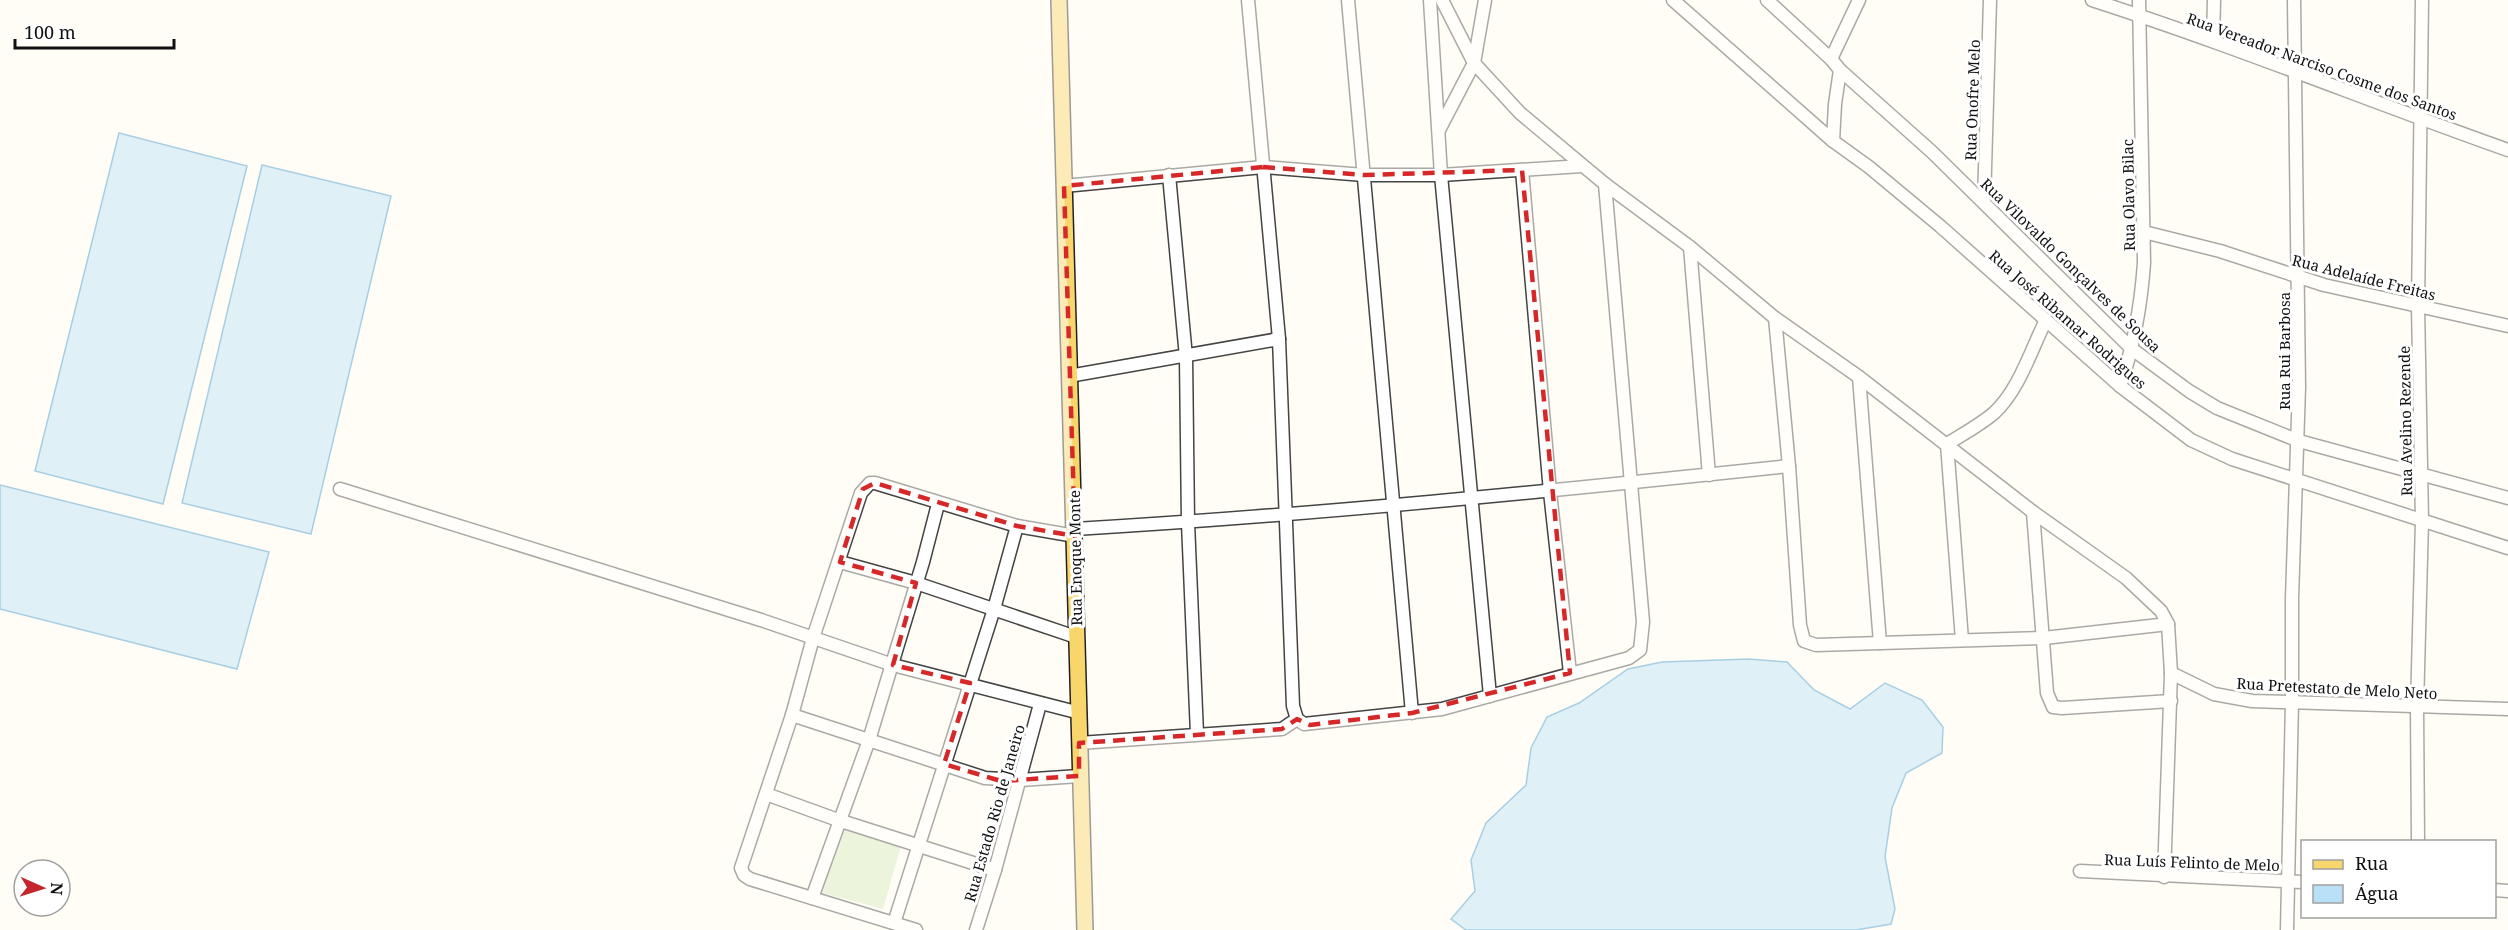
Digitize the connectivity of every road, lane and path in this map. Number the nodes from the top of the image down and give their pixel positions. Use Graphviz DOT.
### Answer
graph roads {
  1 [pos="1059,0"];
  2 [pos="1248,0"];
  3 [pos="1348,0"];
  4 [pos="1430,0"];
  5 [pos="1442,0"];
  6 [pos="1485,0"];
  7 [pos="1673,0"];
  8 [pos="1767,0"];
  9 [pos="1859,0"];
  10 [pos="1990,0"];
  11 [pos="2092,0"];
  12 [pos="2139,0"];
  13 [pos="2214,0"];
  14 [pos="2294,0"];
  15 [pos="2422,0"];
  16 [pos="2139,15"];
  17 [pos="2214,40"];
  18 [pos="1832,59"];
  19 [pos="1474,63"];
  20 [pos="1840,70"];
  21 [pos="2295,72"];
  22 [pos="2421,120"];
  23 [pos="1438,132"];
  24 [pos="1833,141"];
  25 [pos="2508,150"];
  26 [pos="1582,166"];
  27 [pos="1263,167"];
  28 [pos="1522,170"];
  29 [pos="1169,175"];
  30 [pos="1364,175"];
  31 [pos="1441,175"];
  32 [pos="1605,184"];
  33 [pos="1064,186"];
  34 [pos="1984,202"];
  35 [pos="2144,232"];
  36 [pos="1690,247"];
  37 [pos="2299,278"];
  38 [pos="2418,306"];
  39 [pos="1775,318"];
  40 [pos="2046,320"];
  41 [pos="2508,326"];
  42 [pos="1279,339"];
  43 [pos="2132,349"];
  44 [pos="1186,357"];
  45 [pos="1069,376"];
  46 [pos="1859,377"];
  47 [pos="2120,386"];
  48 [pos="2299,441"];
  49 [pos="1947,444"];
  50 [pos="1790,466"];
  51 [pos="1709,475"];
  52 [pos="2421,476"];
  53 [pos="2295,478"];
  54 [pos="1630,484"];
  55 [pos="340,489"];
  56 [pos="1550,492"];
  57 [pos="1473,498"];
  58 [pos="2508,498"];
  59 [pos="938,504"];
  60 [pos="1393,506"];
  61 [pos="2033,512"];
  62 [pos="1286,516"];
  63 [pos="2422,521"];
  64 [pos="1188,523"];
  65 [pos="1017,526"];
  66 [pos="1075,533"];
  67 [pos="2508,549"];
  68 [pos="840,562"];
  69 [pos="916,583"];
  70 [pos="994,609"];
  71 [pos="2168,624"];
  72 [pos="1076,637"];
  73 [pos="813,638"];
  74 [pos="2044,638"];
  75 [pos="1962,640"];
  76 [pos="1880,643"];
  77 [pos="893,664"];
  78 [pos="1570,673"];
  79 [pos="2171,673"];
  80 [pos="970,683"];
  81 [pos="1490,696"];
  82 [pos="2171,701"];
  83 [pos="2292,702"];
  84 [pos="1040,704"];
  85 [pos="2417,707"];
  86 [pos="2508,709"];
  87 [pos="1080,713"];
  88 [pos="1412,713"];
  89 [pos="792,715"];
  90 [pos="1297,718"];
  91 [pos="1197,734"];
  92 [pos="869,740"];
  93 [pos="1079,743"];
  94 [pos="944,764"];
  95 [pos="1079,776"];
  96 [pos="1020,780"];
  97 [pos="766,794"];
  98 [pos="838,820"];
  99 [pos="2418,840"];
  100 [pos="920,846"];
  101 [pos="995,870"];
  102 [pos="2080,872"];
  103 [pos="2163,877"];
  104 [pos="2287,881"];
  105 [pos="2301,882"];
  106 [pos="812,898"];
  107 [pos="894,922"];
  108 [pos="916,930"];
  109 [pos="976,930"];
  110 [pos="1085,930"];
  111 [pos="2286,930"];
  1 -- 33 [label="main road, Rua Enoque Monte"];
  2 -- 27 [label="street"];
  3 -- 30 [label="street"];
  4 -- 23 [label="street"];
  5 -- 19 [label="street"];
  6 -- 19 [label="street"];
  7 -- 24 [label="street, Rua José Ribamar Rodrigues"];
  8 -- 18 [label="street, Rua Vilovaldo Gonçalves de Sousa"];
  9 -- 18 [label="street"];
  10 -- 34 [label="street, Rua Onofre Melo"];
  11 -- 16 [label="street, Rua Vereador Narciso Cosme dos Santos"];
  12 -- 16 [label="street, Rua Olavo Bilac"];
  13 -- 17 [label="street"];
  14 -- 21 [label="street, Rua Rui Barbosa"];
  15 -- 22 [label="street, Rua Avelino Rezende"];
  16 -- 17 [label="street, Rua Vereador Narciso Cosme dos Santos"];
  16 -- 35 [label="street, Rua Olavo Bilac"];
  17 -- 21 [label="street, Rua Vereador Narciso Cosme dos Santos"];
  18 -- 20 [label="street, Rua Vilovaldo Gonçalves de Sousa"];
  19 -- 23 [label="street"];
  19 -- 26 [label="street"];
  20 -- 24 [label="street"];
  20 -- 34 [label="street, Rua Vilovaldo Gonçalves de Sousa"];
  21 -- 22 [label="street, Rua Vereador Narciso Cosme dos Santos"];
  21 -- 37 [label="street, Rua Rui Barbosa"];
  22 -- 25 [label="street, Rua Vereador Narciso Cosme dos Santos"];
  22 -- 38 [label="street, Rua Avelino Rezende"];
  23 -- 31 [label="street"];
  24 -- 40 [label="street, Rua José Ribamar Rodrigues"];
  26 -- 28 [label="street"];
  26 -- 32 [label="street"];
  27 -- 29 [label="street"];
  27 -- 30 [label="street"];
  27 -- 42 [label="street"];
  28 -- 31 [label="street"];
  28 -- 56 [label="street"];
  29 -- 33 [label="street"];
  29 -- 44 [label="street"];
  30 -- 31 [label="street"];
  30 -- 60 [label="street"];
  31 -- 57 [label="street"];
  32 -- 36 [label="street"];
  32 -- 54 [label="street"];
  33 -- 45 [label="main road, Rua Enoque Monte"];
  34 -- 43 [label="street, Rua Vilovaldo Gonçalves de Sousa"];
  35 -- 37 [label="street, Rua Adelaíde Freitas"];
  35 -- 43 [label="street, Rua Olavo Bilac"];
  36 -- 39 [label="street"];
  36 -- 51 [label="street"];
  37 -- 38 [label="street, Rua Adelaíde Freitas"];
  37 -- 48 [label="street, Rua Rui Barbosa"];
  38 -- 41 [label="street, Rua Adelaíde Freitas"];
  38 -- 52 [label="street, Rua Avelino Rezende"];
  39 -- 46 [label="street"];
  39 -- 50 [label="street"];
  40 -- 47 [label="street, Rua José Ribamar Rodrigues"];
  40 -- 49 [label="street"];
  42 -- 44 [label="street"];
  42 -- 62 [label="street"];
  43 -- 47 [label="street, Rua Olavo Bilac"];
  43 -- 48 [label="street, Rua Vilovaldo Gonçalves de Sousa"];
  44 -- 45 [label="street"];
  44 -- 64 [label="street"];
  45 -- 66 [label="main road, Rua Enoque Monte"];
  46 -- 49 [label="street"];
  46 -- 76 [label="street"];
  47 -- 53 [label="street, Rua José Ribamar Rodrigues"];
  48 -- 52 [label="street, Rua Vilovaldo Gonçalves de Sousa"];
  48 -- 53 [label="street, Rua Rui Barbosa"];
  49 -- 61 [label="street"];
  49 -- 75 [label="street"];
  50 -- 51 [label="street"];
  50 -- 76 [label="street"];
  51 -- 54 [label="street"];
  52 -- 58 [label="street, Rua Vilovaldo Gonçalves de Sousa"];
  52 -- 63 [label="street, Rua Avelino Rezende"];
  53 -- 63 [label="street, Rua José Ribamar Rodrigues"];
  53 -- 83 [label="street, Rua Rui Barbosa"];
  54 -- 56 [label="street"];
  54 -- 78 [label="street"];
  55 -- 73 [label="street"];
  56 -- 57 [label="street"];
  56 -- 78 [label="street"];
  57 -- 60 [label="street"];
  57 -- 81 [label="street"];
  59 -- 65 [label="street"];
  59 -- 68 [label="street"];
  59 -- 69 [label="street"];
  60 -- 62 [label="street"];
  60 -- 88 [label="street"];
  61 -- 71 [label="street"];
  61 -- 74 [label="street"];
  62 -- 64 [label="street"];
  62 -- 90 [label="street"];
  63 -- 67 [label="street, Rua José Ribamar Rodrigues"];
  63 -- 85 [label="street, Rua Avelino Rezende"];
  64 -- 66 [label="street"];
  64 -- 91 [label="street"];
  65 -- 66 [label="street"];
  65 -- 70 [label="street"];
  66 -- 72 [label="main road, Rua Enoque Monte"];
  68 -- 69 [label="street"];
  68 -- 73 [label="street"];
  69 -- 70 [label="street"];
  69 -- 77 [label="street"];
  70 -- 72 [label="street"];
  70 -- 80 [label="street"];
  71 -- 74 [label="street"];
  71 -- 79 [label="street"];
  72 -- 87 [label="main road, Rua Enoque Monte"];
  73 -- 77 [label="street"];
  73 -- 89 [label="street"];
  74 -- 75 [label="street"];
  74 -- 82 [label="street"];
  75 -- 76 [label="street"];
  77 -- 80 [label="street"];
  77 -- 92 [label="street"];
  78 -- 81 [label="street"];
  79 -- 82 [label="street"];
  79 -- 83 [label="street, Rua Pretestato de Melo Neto"];
  80 -- 84 [label="street"];
  80 -- 94 [label="street"];
  81 -- 88 [label="street"];
  82 -- 103 [label="street"];
  83 -- 85 [label="street, Rua Pretestato de Melo Neto"];
  83 -- 104 [label="street, Rua Rui Barbosa"];
  84 -- 87 [label="street"];
  84 -- 96 [label="street, Rua Estado Rio de Janeiro"];
  85 -- 86 [label="street, Rua Pretestato de Melo Neto"];
  85 -- 99 [label="street, Rua Avelino Rezende"];
  87 -- 93 [label="main road, Rua Enoque Monte"];
  88 -- 90 [label="street"];
  89 -- 92 [label="street"];
  89 -- 97 [label="street"];
  90 -- 91 [label="street"];
  91 -- 93 [label="street"];
  92 -- 94 [label="street"];
  92 -- 98 [label="street"];
  93 -- 95 [label="main road, Rua Enoque Monte"];
  94 -- 96 [label="street"];
  94 -- 100 [label="street"];
  95 -- 96 [label="street"];
  95 -- 110 [label="main road, Rua Enoque Monte"];
  96 -- 101 [label="street, Rua Estado Rio de Janeiro"];
  97 -- 98 [label="street"];
  97 -- 106 [label="street"];
  98 -- 100 [label="street"];
  98 -- 106 [label="street"];
  100 -- 101 [label="street"];
  100 -- 107 [label="street"];
  101 -- 109 [label="street, Rua Estado Rio de Janeiro"];
  102 -- 103 [label="street, Rua Luís Felinto de Melo"];
  103 -- 104 [label="street, Rua Luís Felinto de Melo"];
  104 -- 105 [label="street, Rua Luís Felinto de Melo"];
  104 -- 111 [label="street, Rua Rui Barbosa"];
  106 -- 107 [label="street"];
  107 -- 108 [label="street"];
}
